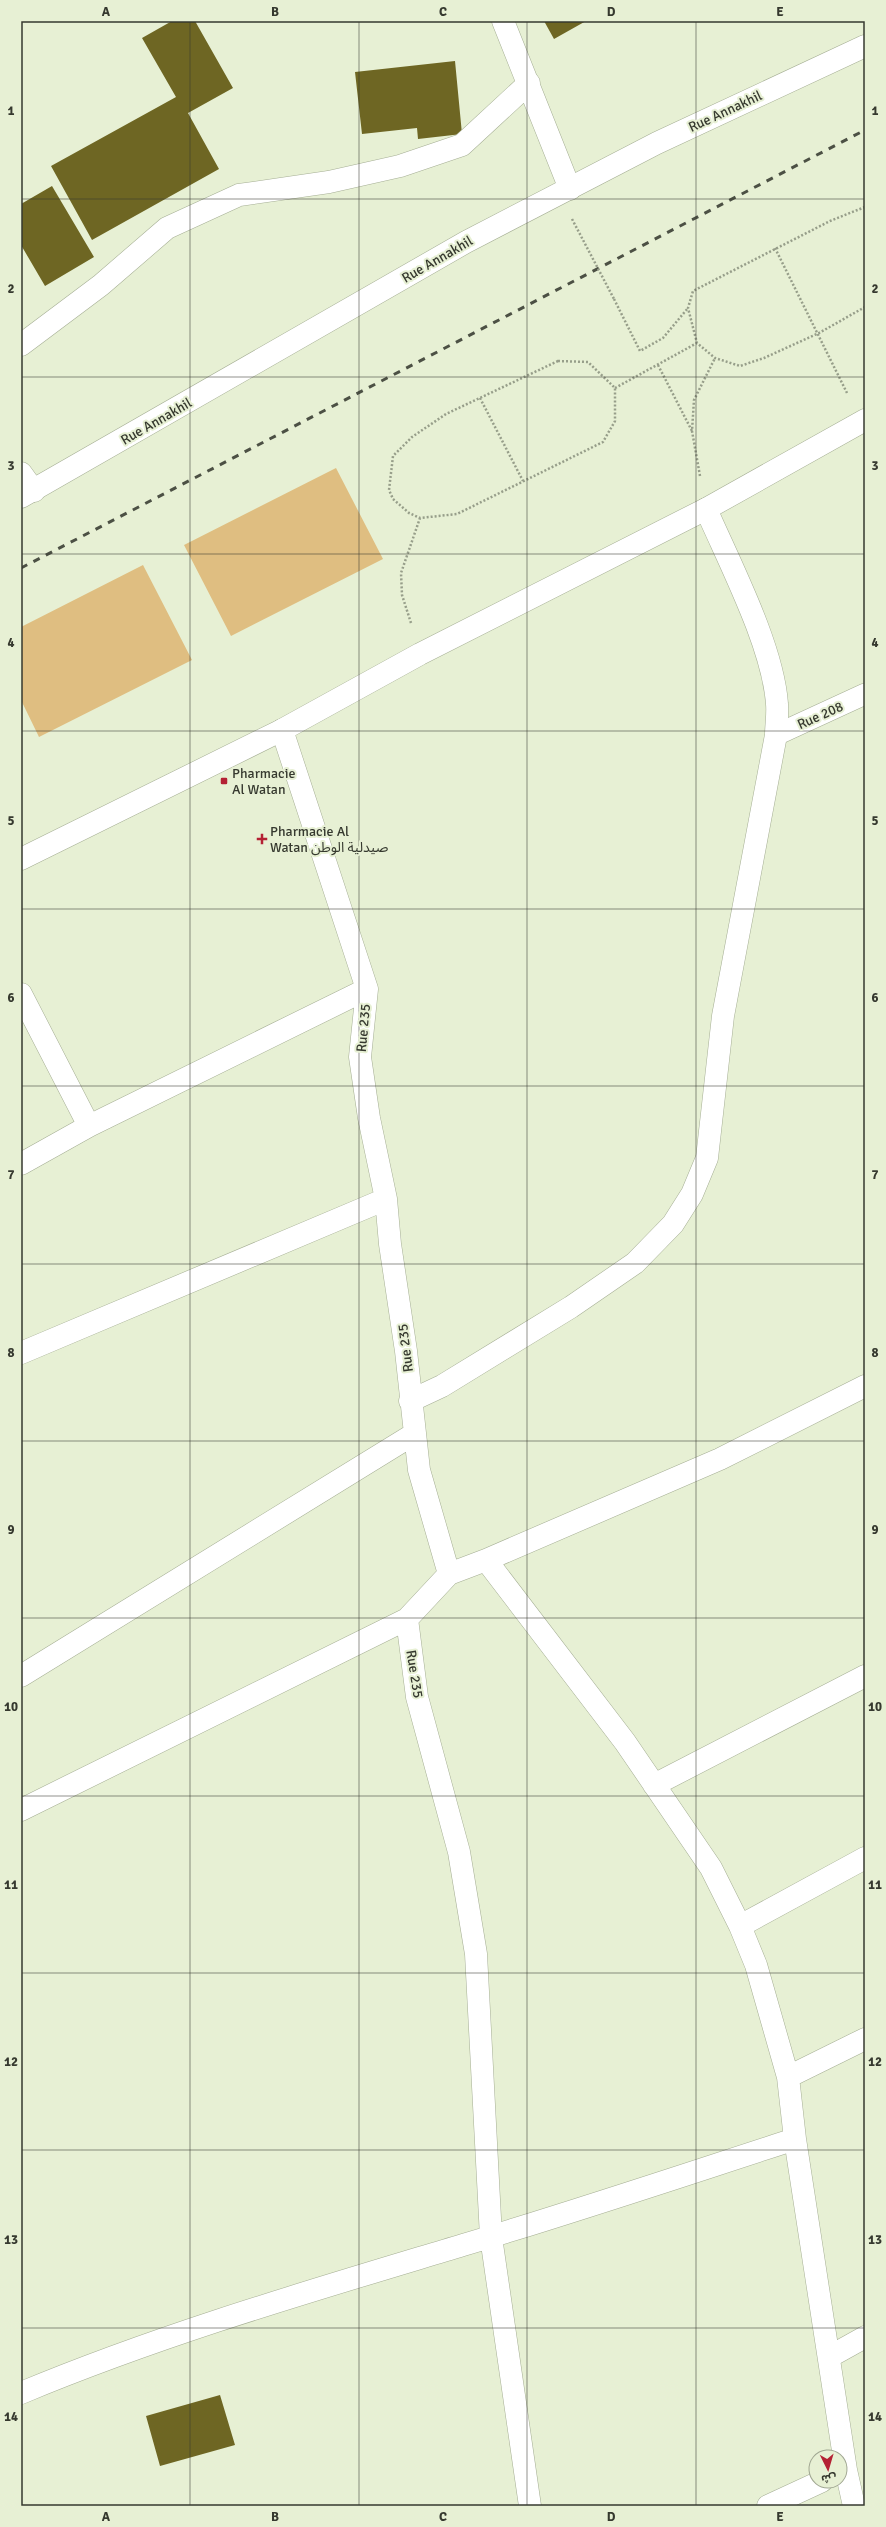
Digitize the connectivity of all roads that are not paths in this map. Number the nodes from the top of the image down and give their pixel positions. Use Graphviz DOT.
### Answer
graph roads {
  1 [pos="504,21"];
  2 [pos="865,46"];
  3 [pos="529,83"];
  4 [pos="570,189"];
  5 [pos="21,345"];
  6 [pos="863,421"];
  7 [pos="21,473"];
  8 [pos="27,494"];
  9 [pos="706,509"];
  10 [pos="865,694"];
  11 [pos="282,730"];
  12 [pos="776,735"];
  13 [pos="21,859"];
  14 [pos="367,989"];
  15 [pos="21,994"];
  16 [pos="89,1126"];
  17 [pos="21,1164"];
  18 [pos="386,1199"];
  19 [pos="21,1353"];
  20 [pos="865,1386"];
  21 [pos="410,1401"];
  22 [pos="414,1434"];
  23 [pos="486,1560"];
  24 [pos="449,1574"];
  25 [pos="407,1619"];
  26 [pos="21,1676"];
  27 [pos="865,1676"];
  28 [pos="654,1785"];
  29 [pos="21,1810"];
  30 [pos="865,1858"];
  31 [pos="740,1926"];
  32 [pos="865,2039"];
  33 [pos="788,2077"];
  34 [pos="794,2139"];
  35 [pos="491,2237"];
  36 [pos="865,2337"];
  37 [pos="829,2356"];
  38 [pos="21,2393"];
  39 [pos="840,2449"];
  40 [pos="808,2487"];
  41 [pos="848,2487"];
  42 [pos="530,2506"];
  43 [pos="768,2506"];
  44 [pos="854,2506"];
  1 -- 3 [label="street"];
  2 -- 4 [label="street, Rue Annakhil"];
  3 -- 4 [label="street"];
  3 -- 5 [label="street"];
  4 -- 8 [label="street, Rue Annakhil"];
  6 -- 9 [label="street"];
  7 -- 8 [label="street"];
  9 -- 11 [label="street"];
  9 -- 12 [label="street"];
  10 -- 12 [label="lane, Rue 208"];
  11 -- 13 [label="street"];
  11 -- 14 [label="street, Rue 235"];
  12 -- 21 [label="street"];
  14 -- 16 [label="street"];
  14 -- 18 [label="street, Rue 235"];
  15 -- 16 [label="street"];
  16 -- 17 [label="street"];
  18 -- 19 [label="street"];
  18 -- 21 [label="street, Rue 235"];
  20 -- 23 [label="street"];
  21 -- 22 [label="street, Rue 235"];
  22 -- 24 [label="street, Rue 235"];
  22 -- 26 [label="street"];
  23 -- 24 [label="street"];
  23 -- 28 [label="street"];
  24 -- 25 [label="street"];
  25 -- 29 [label="street"];
  25 -- 35 [label="street, Rue 235"];
  27 -- 28 [label="street"];
  28 -- 31 [label="street"];
  30 -- 31 [label="street"];
  31 -- 33 [label="street"];
  32 -- 33 [label="street"];
  33 -- 34 [label="street"];
  34 -- 35 [label="street"];
  34 -- 37 [label="street"];
  35 -- 38 [label="street"];
  35 -- 42 [label="street, Rue 235"];
  36 -- 37 [label="street"];
  37 -- 39 [label="street"];
  40 -- 43 [label="street"];
  41 -- 44 [label="street"];
}
